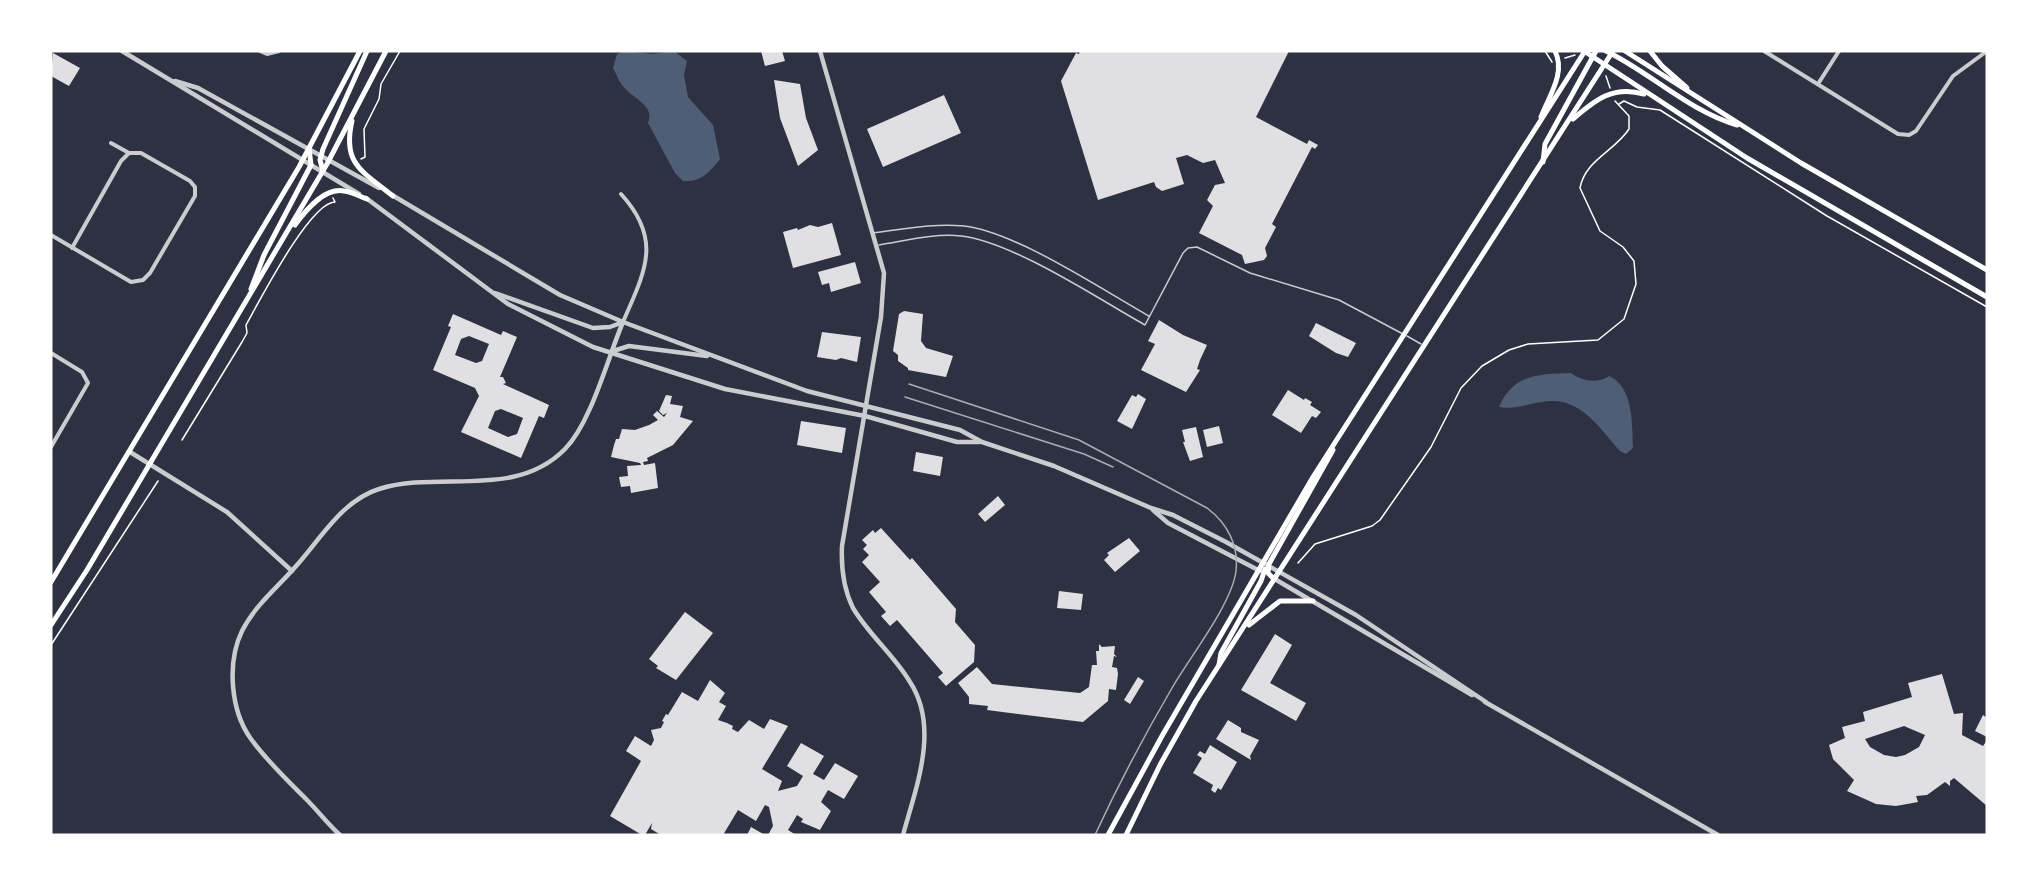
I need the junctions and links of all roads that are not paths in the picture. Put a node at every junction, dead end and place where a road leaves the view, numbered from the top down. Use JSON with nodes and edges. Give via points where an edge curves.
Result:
{"nodes":[{"id":1,"x":122,"y":51,"type":"edge"},
{"id":2,"x":260,"y":51,"type":"edge"},
{"id":3,"x":279,"y":51,"type":"edge"},
{"id":4,"x":360,"y":51,"type":"edge"},
{"id":5,"x":366,"y":51,"type":"edge"},
{"id":6,"x":386,"y":51,"type":"edge"},
{"id":7,"x":820,"y":51,"type":"edge"},
{"id":8,"x":1555,"y":51,"type":"edge"},
{"id":9,"x":1585,"y":51,"type":"edge"},
{"id":10,"x":1625,"y":51,"type":"edge"},
{"id":11,"x":1650,"y":51,"type":"edge"},
{"id":12,"x":1764,"y":51,"type":"edge"},
{"id":13,"x":1839,"y":51,"type":"edge"},
{"id":14,"x":1987,"y":51,"type":"edge"},
{"id":15,"x":1609,"y":52,"type":"edge"},
{"id":16,"x":1595,"y":54,"type":"edge"},
{"id":17,"x":1605,"y":65,"type":"junction"},
{"id":18,"x":175,"y":81,"type":"junction"},
{"id":19,"x":1818,"y":84,"type":"junction"},
{"id":20,"x":1695,"y":96,"type":"junction"},
{"id":21,"x":1653,"y":97,"type":"junction"},
{"id":22,"x":353,"y":114,"type":"junction"},
{"id":23,"x":1567,"y":124,"type":"junction"},
{"id":24,"x":1538,"y":126,"type":"junction"},
{"id":25,"x":1745,"y":127,"type":"junction"},
{"id":26,"x":111,"y":143,"type":"dead end"},
{"id":27,"x":309,"y":148,"type":"junction"},
{"id":28,"x":129,"y":153,"type":"junction"},
{"id":29,"x":321,"y":154,"type":"junction"},
{"id":30,"x":330,"y":159,"type":"junction"},
{"id":31,"x":302,"y":160,"type":"junction"},
{"id":32,"x":1542,"y":164,"type":"junction"},
{"id":33,"x":311,"y":165,"type":"junction"},
{"id":34,"x":323,"y":171,"type":"junction"},
{"id":35,"x":621,"y":194,"type":"dead end"},
{"id":36,"x":393,"y":196,"type":"junction"},
{"id":37,"x":367,"y":199,"type":"junction"},
{"id":38,"x":873,"y":233,"type":"junction"},
{"id":39,"x":51,"y":236,"type":"edge"},
{"id":40,"x":878,"y":246,"type":"junction"},
{"id":41,"x":72,"y":248,"type":"junction"},
{"id":42,"x":276,"y":250,"type":"junction"},
{"id":43,"x":1987,"y":270,"type":"edge"},
{"id":44,"x":487,"y":290,"type":"junction"},
{"id":45,"x":1987,"y":297,"type":"edge"},
{"id":46,"x":244,"y":304,"type":"junction"},
{"id":47,"x":1150,"y":316,"type":"junction"},
{"id":48,"x":624,"y":322,"type":"junction"},
{"id":49,"x":1404,"y":334,"type":"junction"},
{"id":50,"x":1425,"y":346,"type":"junction"},
{"id":51,"x":610,"y":352,"type":"junction"},
{"id":52,"x":51,"y":353,"type":"edge"},
{"id":53,"x":718,"y":358,"type":"junction"},
{"id":54,"x":867,"y":405,"type":"junction"},
{"id":55,"x":865,"y":416,"type":"junction"},
{"id":56,"x":1350,"y":418,"type":"junction"},
{"id":57,"x":982,"y":442,"type":"junction"},
{"id":58,"x":51,"y":447,"type":"edge"},
{"id":59,"x":130,"y":452,"type":"junction"},
{"id":60,"x":150,"y":464,"type":"junction"},
{"id":61,"x":1151,"y":508,"type":"junction"},
{"id":62,"x":1263,"y":561,"type":"junction"},
{"id":63,"x":1269,"y":564,"type":"junction"},
{"id":64,"x":1280,"y":570,"type":"junction"},
{"id":65,"x":292,"y":571,"type":"junction"},
{"id":66,"x":1262,"y":572,"type":"junction"},
{"id":67,"x":1274,"y":579,"type":"junction"},
{"id":68,"x":51,"y":582,"type":"edge"},
{"id":69,"x":1313,"y":601,"type":"junction"},
{"id":70,"x":51,"y":625,"type":"edge"},
{"id":71,"x":1244,"y":630,"type":"junction"},
{"id":72,"x":1218,"y":667,"type":"junction"},
{"id":73,"x":1486,"y":702,"type":"junction"},
{"id":74,"x":340,"y":835,"type":"edge"},
{"id":75,"x":903,"y":835,"type":"edge"},
{"id":76,"x":1108,"y":835,"type":"edge"},
{"id":77,"x":1126,"y":835,"type":"edge"},
{"id":78,"x":1718,"y":835,"type":"edge"}],
"edges":[{"from":1,"to":18,"type":"street"},
{"from":2,"to":3,"type":"street"},
{"from":4,"to":27,"type":"main road"},
{"from":5,"to":29,"type":"main road"},
{"from":6,"to":22,"type":"main road"},
{"from":7,"to":38,"type":"street"},
{"from":8,"to":24,"type":"main road","via":[[1559,72]]},
{"from":9,"to":16,"type":"main road"},
{"from":9,"to":24,"type":"main road"},
{"from":10,"to":20,"type":"main road"},
{"from":11,"to":20,"type":"main road"},
{"from":12,"to":19,"type":"street"},
{"from":13,"to":19,"type":"street"},
{"from":14,"to":19,"type":"street","via":[[1953,76],[1919,128],[1909,135],[1898,134]]},
{"from":15,"to":17,"type":"main road"},
{"from":15,"to":25,"type":"main road","via":[[1698,108]]},
{"from":16,"to":17,"type":"main road"},
{"from":16,"to":32,"type":"main road","via":[[1545,144]]},
{"from":17,"to":21,"type":"main road"},
{"from":17,"to":23,"type":"main road"},
{"from":18,"to":27,"type":"street","via":[[198,88]]},
{"from":18,"to":31,"type":"street"},
{"from":20,"to":25,"type":"main road"},
{"from":21,"to":23,"type":"main road","via":[[1623,91],[1604,95]]},
{"from":21,"to":45,"type":"main road","via":[[1805,193]]},
{"from":22,"to":30,"type":"main road"},
{"from":22,"to":36,"type":"main road","via":[[348,150],[355,162]]},
{"from":23,"to":32,"type":"main road"},
{"from":24,"to":49,"type":"main road"},
{"from":25,"to":43,"type":"main road","via":[[1854,195]]},
{"from":26,"to":28,"type":"street"},
{"from":27,"to":29,"type":"street"},
{"from":27,"to":31,"type":"main road"},
{"from":27,"to":33,"type":"main road"},
{"from":28,"to":41,"type":"street"},
{"from":28,"to":41,"type":"street","via":[[141,153],[190,181],[196,191],[150,273],[139,282],[126,280]]},
{"from":29,"to":30,"type":"street"},
{"from":29,"to":34,"type":"main road"},
{"from":30,"to":34,"type":"main road"},
{"from":30,"to":36,"type":"street"},
{"from":31,"to":33,"type":"street"},
{"from":31,"to":59,"type":"main road"},
{"from":32,"to":50,"type":"main road"},
{"from":33,"to":34,"type":"street"},
{"from":33,"to":46,"type":"main road","via":[[264,255]]},
{"from":34,"to":37,"type":"street"},
{"from":34,"to":42,"type":"main road"},
{"from":35,"to":48,"type":"street","via":[[644,226],[647,243],[644,269]]},
{"from":36,"to":48,"type":"street","via":[[560,295]]},
{"from":37,"to":42,"type":"main road","via":[[342,190],[330,193],[301,217]]},
{"from":37,"to":44,"type":"street"},
{"from":38,"to":40,"type":"street"},
{"from":38,"to":47,"type":"lane","via":[[932,225],[984,230],[1016,243]]},
{"from":39,"to":41,"type":"street"},
{"from":40,"to":47,"type":"lane","via":[[943,236],[987,241],[1145,325]]},
{"from":40,"to":54,"type":"street","via":[[884,288]]},
{"from":42,"to":46,"type":"main road"},
{"from":44,"to":48,"type":"street","via":[[593,328]]},
{"from":44,"to":51,"type":"street","via":[[575,339]]},
{"from":46,"to":60,"type":"main road"},
{"from":47,"to":49,"type":"lane","via":[[1183,254],[1188,248],[1197,247],[1250,273],[1339,300]]},
{"from":48,"to":51,"type":"street"},
{"from":48,"to":53,"type":"street"},
{"from":49,"to":50,"type":"lane"},
{"from":49,"to":56,"type":"main road"},
{"from":50,"to":64,"type":"main road"},
{"from":51,"to":53,"type":"street","via":[[629,346]]},
{"from":51,"to":55,"type":"street","via":[[724,389]]},
{"from":51,"to":65,"type":"street","via":[[579,427],[566,449],[545,464],[517,478],[399,484],[364,494],[346,508]]},
{"from":52,"to":58,"type":"street","via":[[82,372],[88,383]]},
{"from":53,"to":54,"type":"street","via":[[807,391]]},
{"from":54,"to":55,"type":"street"},
{"from":54,"to":57,"type":"street","via":[[960,430]]},
{"from":55,"to":57,"type":"street","via":[[957,442]]},
{"from":55,"to":75,"type":"street","via":[[842,546],[842,572],[853,608],[912,684],[921,711],[926,748]]},
{"from":56,"to":62,"type":"main road"},
{"from":56,"to":63,"type":"main road","via":[[1303,509]]},
{"from":57,"to":61,"type":"street","via":[[1054,466]]},
{"from":59,"to":60,"type":"street"},
{"from":59,"to":68,"type":"main road"},
{"from":60,"to":65,"type":"street","via":[[227,512]]},
{"from":60,"to":70,"type":"main road"},
{"from":61,"to":62,"type":"street","via":[[1173,514]]},
{"from":61,"to":66,"type":"street","via":[[1168,523]]},
{"from":62,"to":63,"type":"street"},
{"from":62,"to":66,"type":"main road"},
{"from":63,"to":64,"type":"street"},
{"from":63,"to":67,"type":"main road","via":[[1268,573]]},
{"from":64,"to":67,"type":"main road"},
{"from":64,"to":73,"type":"street","via":[[1356,615]]},
{"from":65,"to":74,"type":"street","via":[[243,630],[233,655],[232,684],[250,738]]},
{"from":66,"to":67,"type":"street"},
{"from":66,"to":72,"type":"main road","via":[[1221,653]]},
{"from":66,"to":76,"type":"main road","via":[[1167,726]]},
{"from":67,"to":69,"type":"street"},
{"from":67,"to":71,"type":"main road"},
{"from":69,"to":71,"type":"main road","via":[[1280,601]]},
{"from":69,"to":73,"type":"street"},
{"from":71,"to":72,"type":"main road"},
{"from":72,"to":77,"type":"main road","via":[[1160,765]]},
{"from":73,"to":78,"type":"street"}]}
